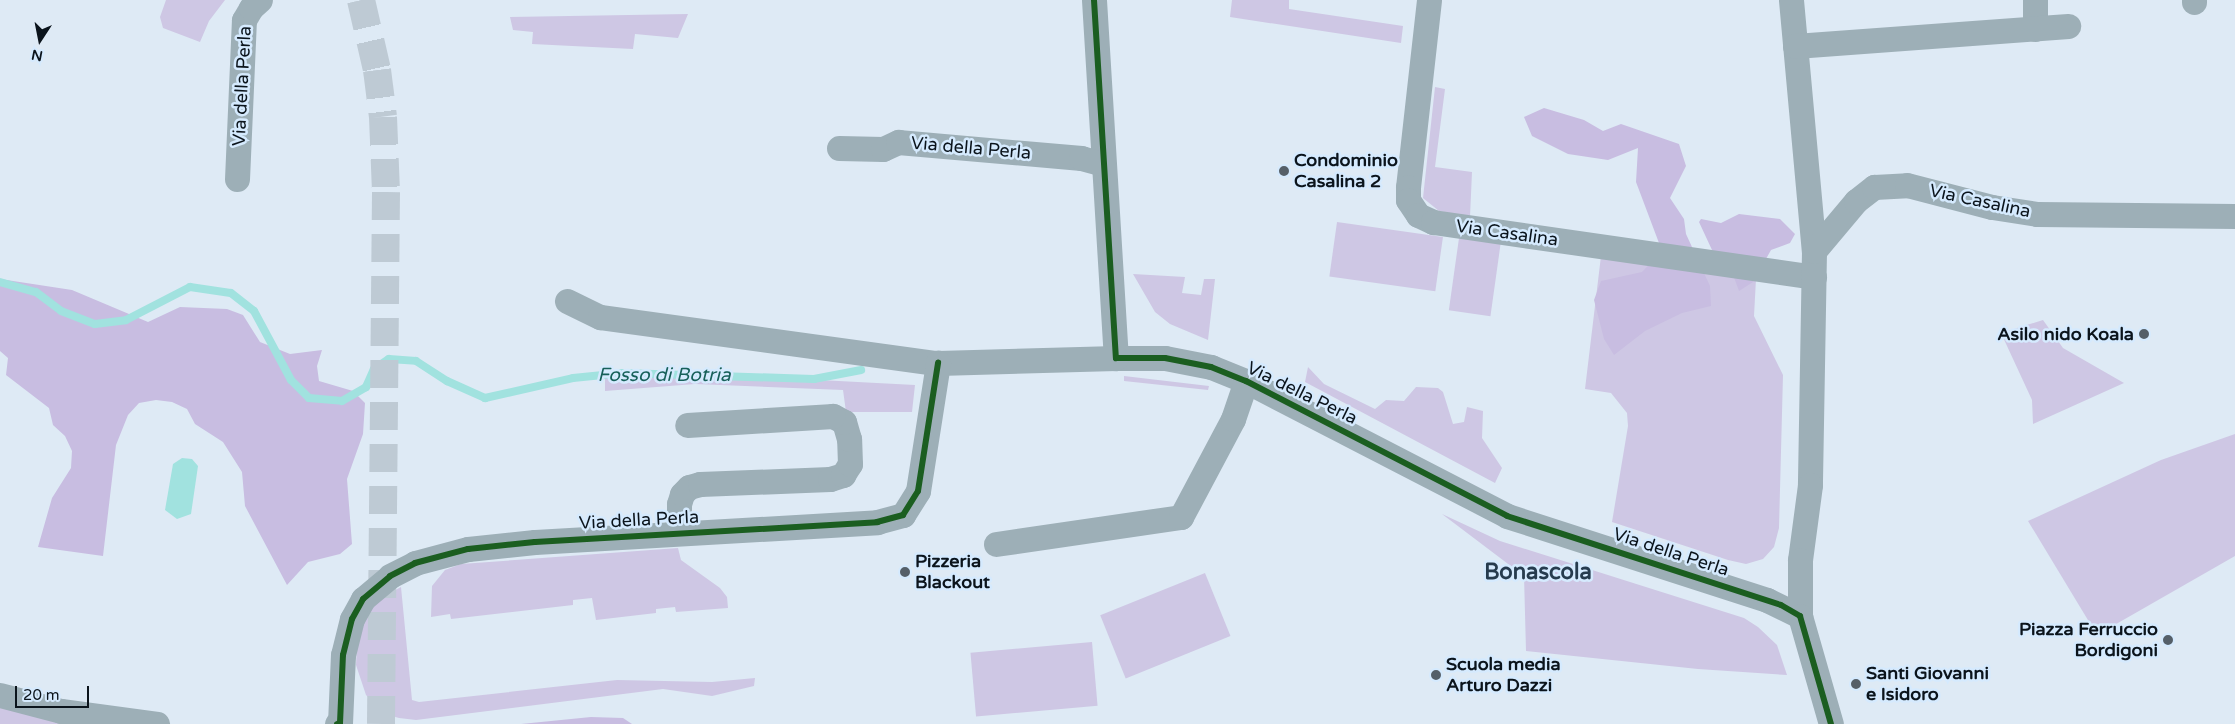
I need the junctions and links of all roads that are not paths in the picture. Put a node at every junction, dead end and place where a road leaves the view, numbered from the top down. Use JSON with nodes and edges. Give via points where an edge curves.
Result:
{"nodes":[{"id":1,"x":260,"y":0,"type":"edge"},
{"id":2,"x":1094,"y":0,"type":"edge"},
{"id":3,"x":1429,"y":0,"type":"edge"},
{"id":4,"x":1791,"y":0,"type":"edge"},
{"id":5,"x":2035,"y":0,"type":"edge"},
{"id":6,"x":2068,"y":26,"type":"dead end"},
{"id":7,"x":2035,"y":29,"type":"junction"},
{"id":8,"x":1796,"y":46,"type":"junction"},
{"id":9,"x":840,"y":148,"type":"dead end"},
{"id":10,"x":1103,"y":164,"type":"junction"},
{"id":11,"x":237,"y":179,"type":"dead end"},
{"id":12,"x":2235,"y":216,"type":"edge"},
{"id":13,"x":1814,"y":251,"type":"junction"},
{"id":14,"x":1814,"y":277,"type":"junction"},
{"id":15,"x":567,"y":301,"type":"dead end"},
{"id":16,"x":1116,"y":358,"type":"junction"},
{"id":17,"x":938,"y":363,"type":"junction"},
{"id":18,"x":1246,"y":381,"type":"junction"},
{"id":19,"x":686,"y":426,"type":"dead end"},
{"id":20,"x":679,"y":533,"type":"junction"},
{"id":21,"x":996,"y":544,"type":"dead end"},
{"id":22,"x":1800,"y":616,"type":"junction"},
{"id":23,"x":0,"y":695,"type":"edge"},
{"id":24,"x":157,"y":724,"type":"edge"},
{"id":25,"x":337,"y":724,"type":"edge"},
{"id":26,"x":1831,"y":724,"type":"edge"}],
"edges":[{"from":1,"to":11,"type":"street","name":"Via della Perla","via":[[244,20]]},
{"from":2,"to":10,"type":"street"},
{"from":3,"to":14,"type":"street","name":"Via Casalina","via":[[1408,187],[1408,200],[1418,215],[1433,222]]},
{"from":4,"to":8,"type":"street"},
{"from":5,"to":7,"type":"street"},
{"from":6,"to":7,"type":"street"},
{"from":7,"to":8,"type":"street"},
{"from":8,"to":13,"type":"street"},
{"from":9,"to":10,"type":"street","name":"Via della Perla","via":[[883,149],[898,142],[1081,158]]},
{"from":10,"to":16,"type":"street"},
{"from":12,"to":13,"type":"street","name":"Via Casalina","via":[[2037,214],[1992,207],[1907,185],[1874,187],[1856,201]]},
{"from":13,"to":14,"type":"street"},
{"from":14,"to":22,"type":"street","via":[[1810,485],[1800,560]]},
{"from":15,"to":17,"type":"street","name":"Via della Perla","via":[[600,317]]},
{"from":16,"to":17,"type":"street","name":"Via della Perla"},
{"from":16,"to":18,"type":"street","name":"Via della Perla","via":[[1165,358],[1211,367]]},
{"from":17,"to":20,"type":"street","name":"Via della Perla","via":[[918,491],[903,515],[877,522]]},
{"from":18,"to":21,"type":"street","name":"Via della Perla","via":[[1232,419],[1181,518]]},
{"from":18,"to":22,"type":"street","name":"Via della Perla","via":[[1507,516],[1768,600]]},
{"from":19,"to":20,"type":"street","name":"Via della Perla","via":[[833,416],[844,422],[850,464],[843,475],[830,479],[689,487],[679,504]]},
{"from":20,"to":25,"type":"street","name":"Via della Perla","via":[[468,549],[415,564],[390,576],[363,599],[352,619],[343,655],[340,723]]},
{"from":22,"to":26,"type":"street"},
{"from":23,"to":24,"type":"street","via":[[61,711]]}]}
